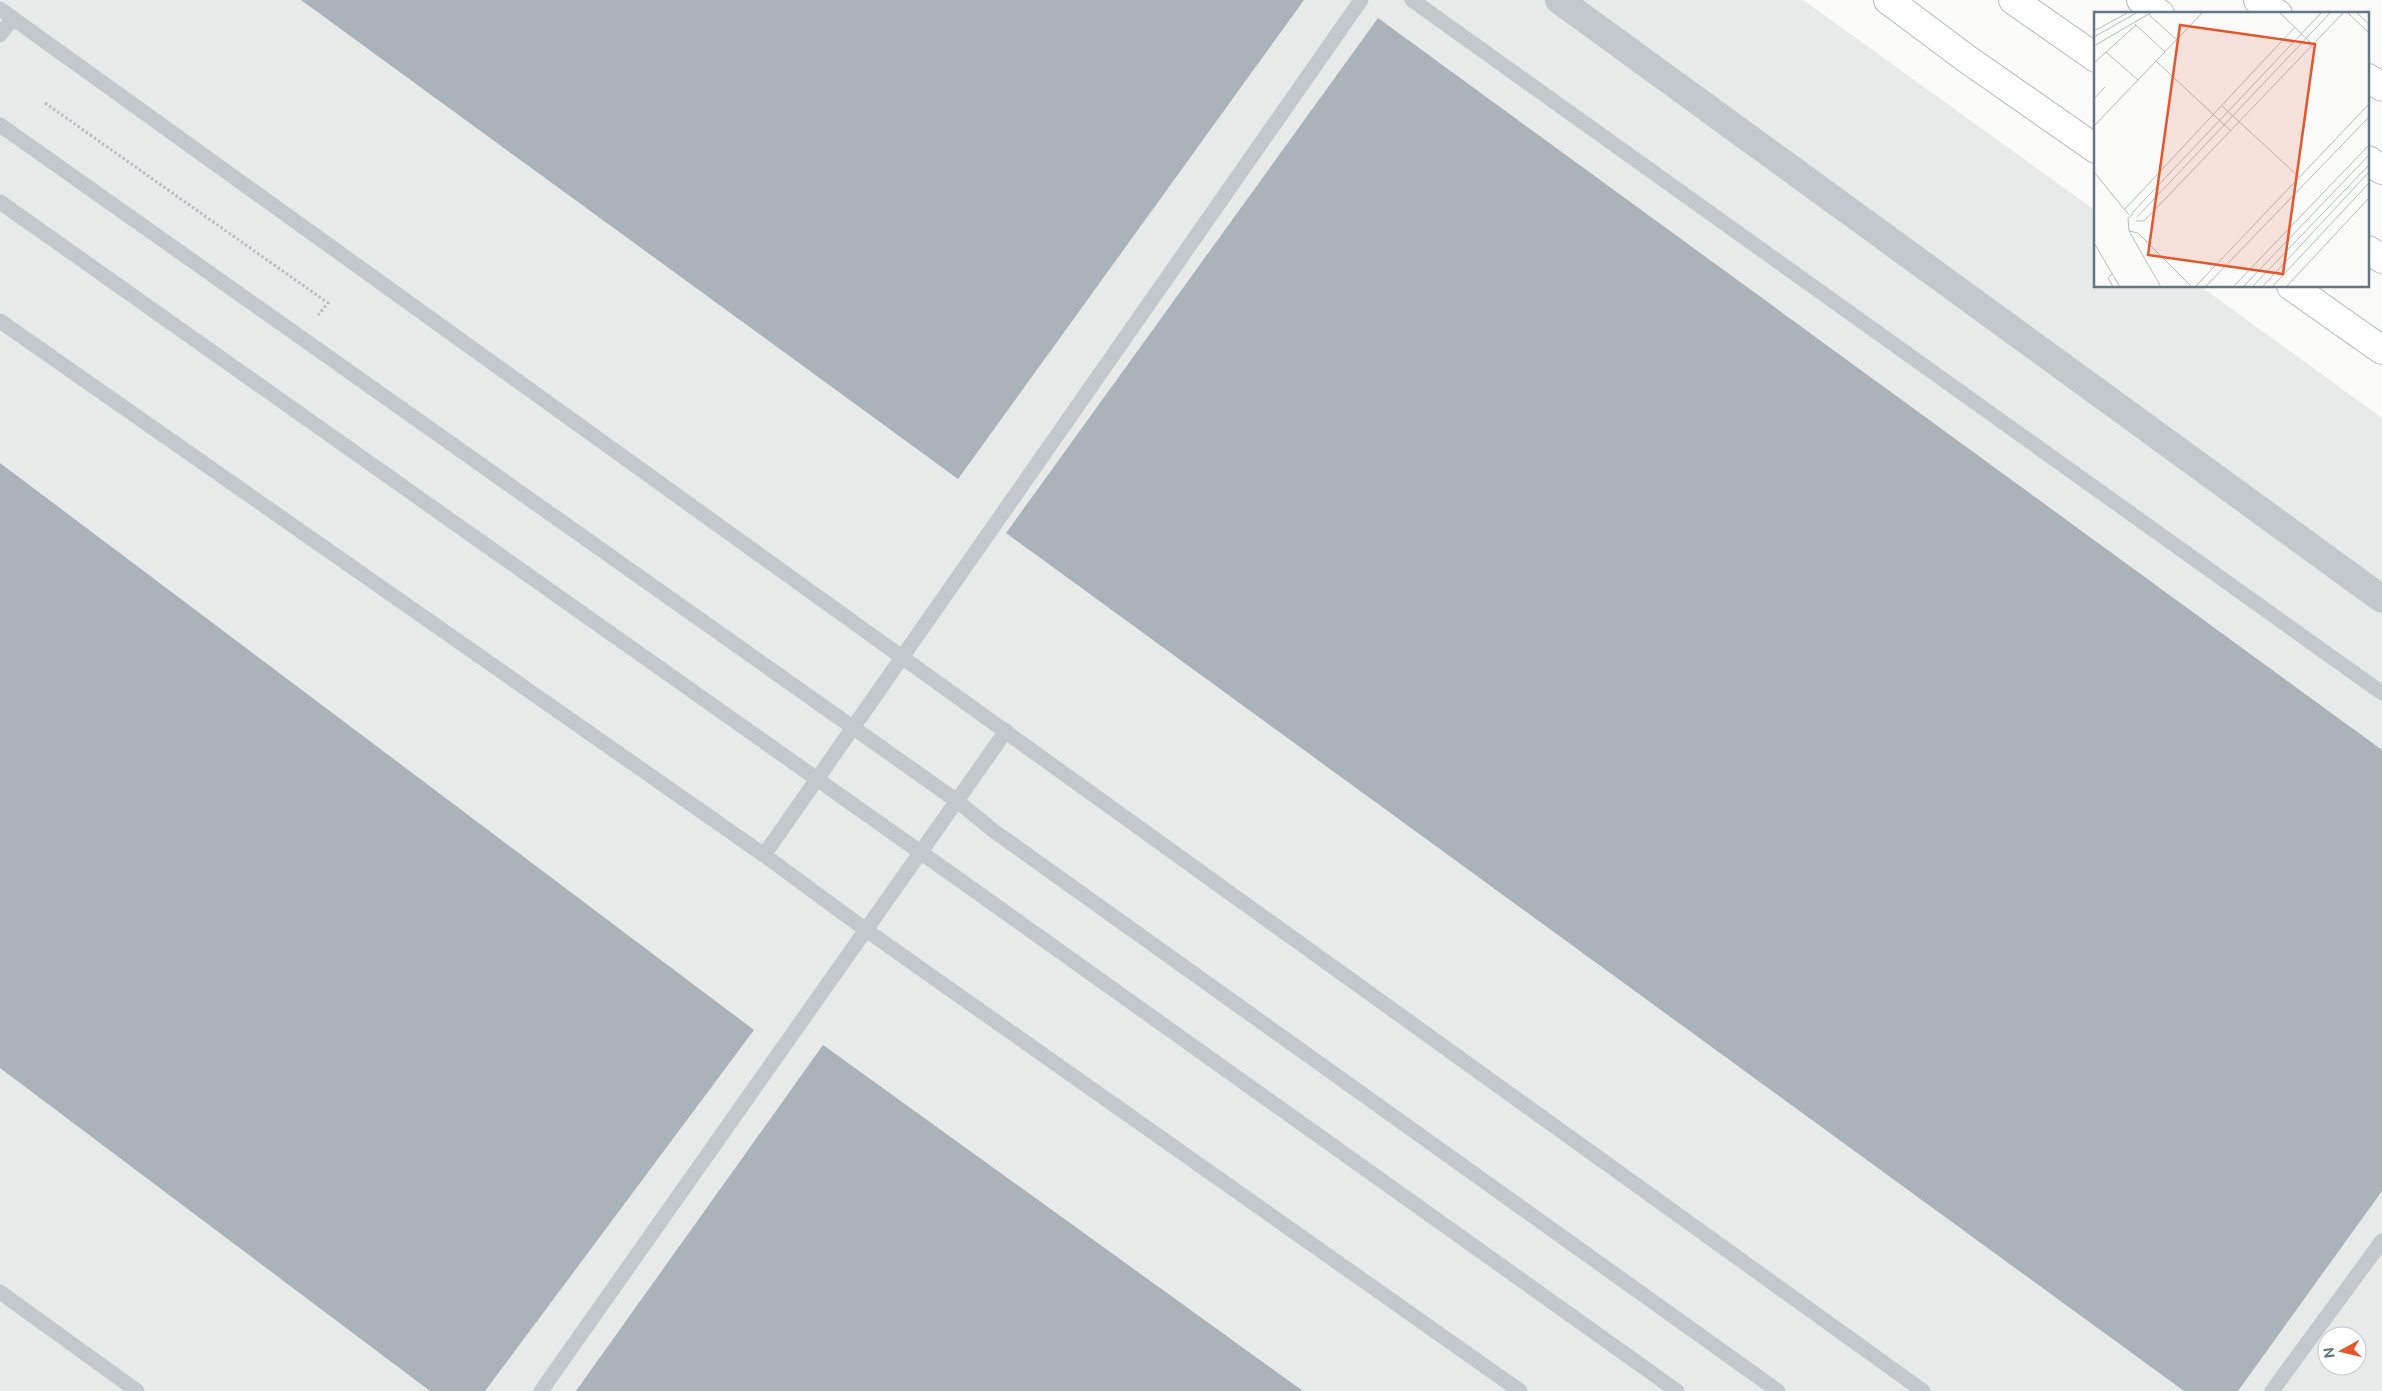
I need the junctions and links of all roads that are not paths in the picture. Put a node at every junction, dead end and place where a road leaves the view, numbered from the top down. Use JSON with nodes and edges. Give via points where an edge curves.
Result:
{"nodes":[{"id":1,"x":1361,"y":0,"type":"edge"},
{"id":2,"x":1412,"y":0,"type":"edge"},
{"id":3,"x":1559,"y":0,"type":"edge"},
{"id":4,"x":1888,"y":0,"type":"edge"},
{"id":5,"x":2013,"y":0,"type":"edge"},
{"id":6,"x":2141,"y":0,"type":"edge"},
{"id":7,"x":2258,"y":0,"type":"edge"},
{"id":8,"x":0,"y":9,"type":"edge"},
{"id":9,"x":2157,"y":12,"type":"edge"},
{"id":10,"x":2275,"y":12,"type":"edge"},
{"id":11,"x":12,"y":18,"type":"junction"},
{"id":12,"x":0,"y":35,"type":"edge"},
{"id":13,"x":2094,"y":57,"type":"edge"},
{"id":14,"x":2370,"y":79,"type":"edge"},
{"id":15,"x":2382,"y":87,"type":"edge"},
{"id":16,"x":0,"y":125,"type":"edge"},
{"id":17,"x":2094,"y":149,"type":"edge"},
{"id":18,"x":2370,"y":161,"type":"edge"},
{"id":19,"x":2382,"y":170,"type":"edge"},
{"id":20,"x":0,"y":202,"type":"edge"},
{"id":21,"x":2370,"y":251,"type":"edge"},
{"id":22,"x":2382,"y":259,"type":"edge"},
{"id":23,"x":2294,"y":288,"type":"edge"},
{"id":24,"x":0,"y":321,"type":"edge"},
{"id":25,"x":2382,"y":350,"type":"edge"},
{"id":26,"x":2382,"y":599,"type":"edge"},
{"id":27,"x":903,"y":656,"type":"junction"},
{"id":28,"x":2382,"y":693,"type":"edge"},
{"id":29,"x":853,"y":728,"type":"junction"},
{"id":30,"x":1006,"y":731,"type":"junction"},
{"id":31,"x":818,"y":779,"type":"junction"},
{"id":32,"x":957,"y":801,"type":"junction"},
{"id":33,"x":920,"y":852,"type":"junction"},
{"id":34,"x":764,"y":855,"type":"junction"},
{"id":35,"x":866,"y":930,"type":"junction"},
{"id":36,"x":2382,"y":1242,"type":"edge"},
{"id":37,"x":0,"y":1292,"type":"edge"},
{"id":38,"x":137,"y":1391,"type":"edge"},
{"id":39,"x":541,"y":1391,"type":"edge"},
{"id":40,"x":1520,"y":1391,"type":"edge"},
{"id":41,"x":1677,"y":1391,"type":"edge"},
{"id":42,"x":1778,"y":1391,"type":"edge"},
{"id":43,"x":1923,"y":1391,"type":"edge"},
{"id":44,"x":2272,"y":1391,"type":"edge"}],
"edges":[{"from":1,"to":27,"type":"lane"},
{"from":2,"to":28,"type":"lane"},
{"from":3,"to":26,"type":"street"},
{"from":4,"to":17,"type":"highway"},
{"from":5,"to":13,"type":"highway"},
{"from":6,"to":9,"type":"highway"},
{"from":7,"to":10,"type":"highway"},
{"from":8,"to":11,"type":"lane"},
{"from":11,"to":12,"type":"lane"},
{"from":11,"to":27,"type":"lane"},
{"from":14,"to":15,"type":"highway"},
{"from":16,"to":29,"type":"lane"},
{"from":18,"to":19,"type":"highway"},
{"from":20,"to":31,"type":"lane"},
{"from":21,"to":22,"type":"highway"},
{"from":23,"to":25,"type":"highway"},
{"from":24,"to":34,"type":"lane"},
{"from":27,"to":29,"type":"lane"},
{"from":27,"to":30,"type":"lane"},
{"from":29,"to":31,"type":"lane"},
{"from":29,"to":32,"type":"lane"},
{"from":30,"to":32,"type":"lane"},
{"from":30,"to":43,"type":"lane"},
{"from":31,"to":33,"type":"lane"},
{"from":31,"to":34,"type":"lane"},
{"from":32,"to":33,"type":"lane"},
{"from":32,"to":42,"type":"lane","via":[[994,831]]},
{"from":33,"to":35,"type":"lane"},
{"from":33,"to":41,"type":"lane"},
{"from":34,"to":35,"type":"lane"},
{"from":35,"to":39,"type":"lane"},
{"from":35,"to":40,"type":"lane"},
{"from":36,"to":44,"type":"lane"},
{"from":37,"to":38,"type":"lane"}]}
